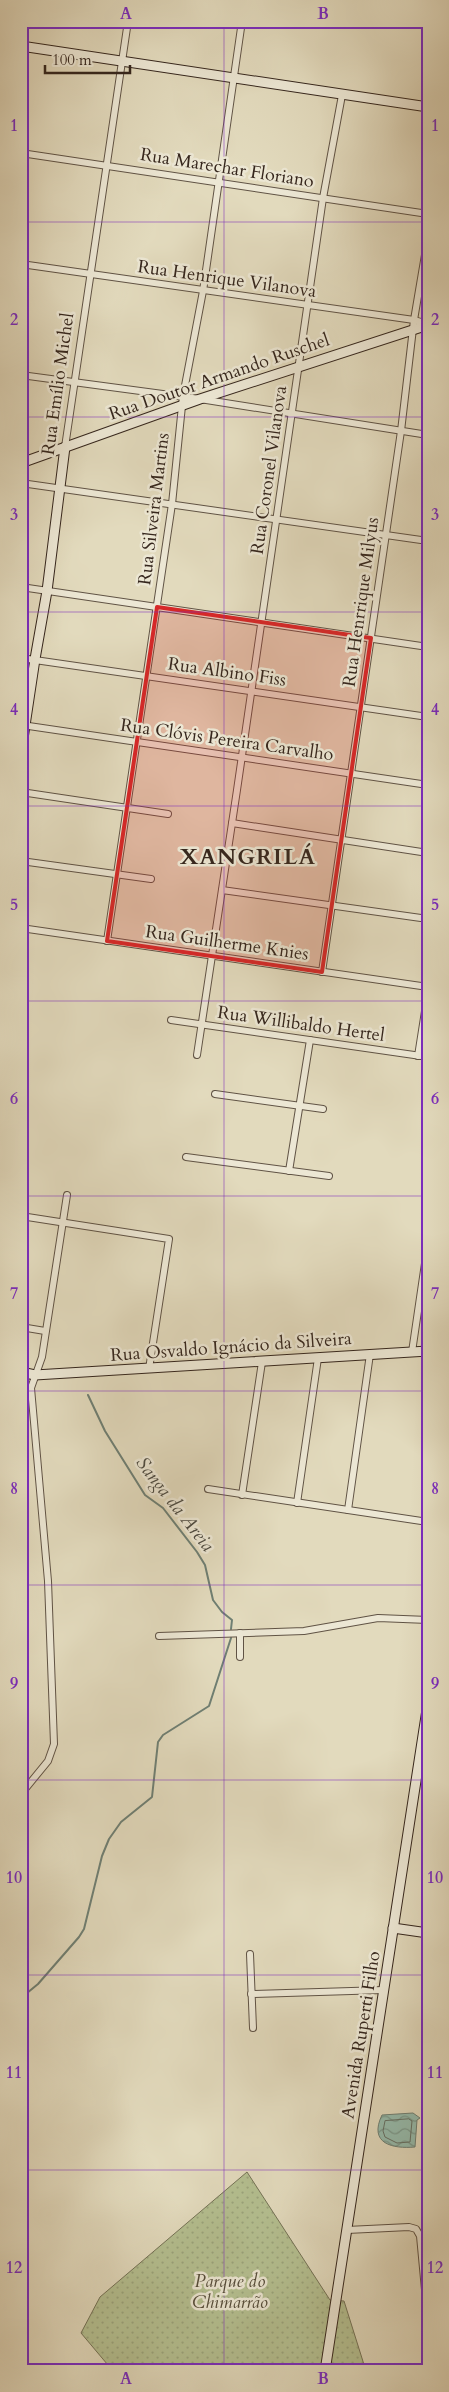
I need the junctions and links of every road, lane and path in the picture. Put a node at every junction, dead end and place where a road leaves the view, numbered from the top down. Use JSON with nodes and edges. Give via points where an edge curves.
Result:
{"nodes":[{"id":1,"x":128,"y":21,"type":"edge"},
{"id":2,"x":242,"y":21,"type":"edge"},
{"id":3,"x":21,"y":46,"type":"edge"},
{"id":4,"x":122,"y":61,"type":"junction"},
{"id":5,"x":234,"y":77,"type":"junction"},
{"id":6,"x":342,"y":95,"type":"junction"},
{"id":7,"x":428,"y":107,"type":"edge"},
{"id":8,"x":21,"y":153,"type":"edge"},
{"id":9,"x":107,"y":165,"type":"junction"},
{"id":10,"x":219,"y":181,"type":"junction"},
{"id":11,"x":323,"y":198,"type":"junction"},
{"id":12,"x":428,"y":214,"type":"edge"},
{"id":13,"x":428,"y":237,"type":"edge"},
{"id":14,"x":21,"y":264,"type":"edge"},
{"id":15,"x":91,"y":275,"type":"junction"},
{"id":16,"x":203,"y":291,"type":"junction"},
{"id":17,"x":308,"y":306,"type":"junction"},
{"id":18,"x":413,"y":324,"type":"junction"},
{"id":19,"x":428,"y":324,"type":"edge"},
{"id":20,"x":299,"y":366,"type":"junction"},
{"id":21,"x":21,"y":375,"type":"edge"},
{"id":22,"x":75,"y":383,"type":"junction"},
{"id":23,"x":200,"y":399,"type":"junction"},
{"id":24,"x":183,"y":401,"type":"junction"},
{"id":25,"x":292,"y":414,"type":"junction"},
{"id":26,"x":401,"y":430,"type":"junction"},
{"id":27,"x":428,"y":435,"type":"edge"},
{"id":28,"x":65,"y":447,"type":"junction"},
{"id":29,"x":21,"y":463,"type":"edge"},
{"id":30,"x":21,"y":482,"type":"edge"},
{"id":31,"x":60,"y":488,"type":"junction"},
{"id":32,"x":172,"y":504,"type":"junction"},
{"id":33,"x":276,"y":519,"type":"junction"},
{"id":34,"x":386,"y":535,"type":"junction"},
{"id":35,"x":428,"y":542,"type":"edge"},
{"id":36,"x":21,"y":587,"type":"edge"},
{"id":37,"x":48,"y":591,"type":"junction"},
{"id":38,"x":157,"y":608,"type":"junction"},
{"id":39,"x":261,"y":622,"type":"junction"},
{"id":40,"x":370,"y":638,"type":"junction"},
{"id":41,"x":428,"y":647,"type":"edge"},
{"id":42,"x":21,"y":658,"type":"edge"},
{"id":43,"x":35,"y":660,"type":"junction"},
{"id":44,"x":147,"y":676,"type":"junction"},
{"id":45,"x":251,"y":691,"type":"junction"},
{"id":46,"x":360,"y":707,"type":"junction"},
{"id":47,"x":428,"y":717,"type":"edge"},
{"id":48,"x":23,"y":725,"type":"edge"},
{"id":49,"x":137,"y":742,"type":"junction"},
{"id":50,"x":21,"y":752,"type":"edge"},
{"id":51,"x":242,"y":758,"type":"junction"},
{"id":52,"x":350,"y":774,"type":"junction"},
{"id":53,"x":428,"y":785,"type":"edge"},
{"id":54,"x":21,"y":792,"type":"edge"},
{"id":55,"x":127,"y":808,"type":"junction"},
{"id":56,"x":168,"y":814,"type":"dead end"},
{"id":57,"x":232,"y":824,"type":"junction"},
{"id":58,"x":341,"y":840,"type":"junction"},
{"id":59,"x":428,"y":853,"type":"edge"},
{"id":60,"x":21,"y":861,"type":"edge"},
{"id":61,"x":118,"y":875,"type":"junction"},
{"id":62,"x":152,"y":879,"type":"dead end"},
{"id":63,"x":222,"y":890,"type":"junction"},
{"id":64,"x":331,"y":905,"type":"junction"},
{"id":65,"x":428,"y":919,"type":"edge"},
{"id":66,"x":21,"y":928,"type":"edge"},
{"id":67,"x":107,"y":941,"type":"junction"},
{"id":68,"x":212,"y":956,"type":"junction"},
{"id":69,"x":322,"y":972,"type":"junction"},
{"id":70,"x":428,"y":987,"type":"edge"},
{"id":71,"x":428,"y":992,"type":"edge"},
{"id":72,"x":171,"y":1020,"type":"dead end"},
{"id":73,"x":201,"y":1024,"type":"junction"},
{"id":74,"x":310,"y":1040,"type":"junction"},
{"id":75,"x":197,"y":1055,"type":"dead end"},
{"id":76,"x":418,"y":1056,"type":"junction"},
{"id":77,"x":428,"y":1057,"type":"edge"},
{"id":78,"x":215,"y":1094,"type":"dead end"},
{"id":79,"x":300,"y":1106,"type":"junction"},
{"id":80,"x":323,"y":1110,"type":"dead end"},
{"id":81,"x":186,"y":1157,"type":"dead end"},
{"id":82,"x":290,"y":1171,"type":"junction"},
{"id":83,"x":329,"y":1176,"type":"dead end"},
{"id":84,"x":67,"y":1195,"type":"dead end"},
{"id":85,"x":21,"y":1216,"type":"edge"},
{"id":86,"x":62,"y":1222,"type":"junction"},
{"id":87,"x":428,"y":1242,"type":"edge"},
{"id":88,"x":21,"y":1327,"type":"edge"},
{"id":89,"x":45,"y":1331,"type":"junction"},
{"id":90,"x":428,"y":1351,"type":"edge"},
{"id":91,"x":412,"y":1352,"type":"junction"},
{"id":92,"x":370,"y":1354,"type":"junction"},
{"id":93,"x":318,"y":1358,"type":"junction"},
{"id":94,"x":262,"y":1362,"type":"junction"},
{"id":95,"x":149,"y":1369,"type":"junction"},
{"id":96,"x":21,"y":1372,"type":"edge"},
{"id":97,"x":35,"y":1374,"type":"junction"},
{"id":98,"x":208,"y":1489,"type":"dead end"},
{"id":99,"x":242,"y":1495,"type":"junction"},
{"id":100,"x":297,"y":1503,"type":"junction"},
{"id":101,"x":348,"y":1510,"type":"junction"},
{"id":102,"x":428,"y":1522,"type":"edge"},
{"id":103,"x":428,"y":1620,"type":"edge"},
{"id":104,"x":240,"y":1633,"type":"junction"},
{"id":105,"x":159,"y":1636,"type":"dead end"},
{"id":106,"x":240,"y":1656,"type":"dead end"},
{"id":107,"x":428,"y":1703,"type":"edge"},
{"id":108,"x":425,"y":1740,"type":"edge"},
{"id":109,"x":21,"y":1794,"type":"edge"},
{"id":110,"x":393,"y":1928,"type":"junction"},
{"id":111,"x":428,"y":1933,"type":"edge"},
{"id":112,"x":250,"y":1954,"type":"dead end"},
{"id":113,"x":384,"y":1990,"type":"junction"},
{"id":114,"x":251,"y":1994,"type":"junction"},
{"id":115,"x":252,"y":2028,"type":"dead end"},
{"id":116,"x":347,"y":2230,"type":"junction"},
{"id":117,"x":425,"y":2254,"type":"edge"},
{"id":118,"x":428,"y":2322,"type":"edge"},
{"id":119,"x":326,"y":2371,"type":"edge"}],
"edges":[{"from":1,"to":4,"type":"street","name":"Rua Emílio Michel"},
{"from":2,"to":5,"type":"street","name":"Rua Silveira Martins"},
{"from":3,"to":4,"type":"street"},
{"from":4,"to":5,"type":"street"},
{"from":4,"to":9,"type":"street","name":"Rua Emílio Michel"},
{"from":5,"to":6,"type":"street"},
{"from":5,"to":10,"type":"street","name":"Rua Silveira Martins"},
{"from":6,"to":7,"type":"street"},
{"from":6,"to":11,"type":"street","name":"Rua Coronel Vilanova"},
{"from":8,"to":9,"type":"street","name":"Rua Marechar Floriano"},
{"from":9,"to":10,"type":"street","name":"Rua Marechar Floriano"},
{"from":9,"to":15,"type":"street","name":"Rua Emílio Michel"},
{"from":10,"to":11,"type":"street","name":"Rua Marechar Floriano"},
{"from":10,"to":16,"type":"street","name":"Rua Silveira Martins"},
{"from":11,"to":12,"type":"street","name":"Rua Marechar Floriano"},
{"from":11,"to":17,"type":"street","name":"Rua Coronel Vilanova"},
{"from":13,"to":18,"type":"street","name":"Rua Henrrique Milyus"},
{"from":14,"to":15,"type":"street","name":"Rua Henrique Vilanova"},
{"from":15,"to":16,"type":"street","name":"Rua Henrique Vilanova"},
{"from":15,"to":22,"type":"street","name":"Rua Emílio Michel"},
{"from":16,"to":17,"type":"street","name":"Rua Henrique Vilanova"},
{"from":16,"to":24,"type":"street","name":"Rua Silveira Martins"},
{"from":17,"to":18,"type":"street","name":"Rua Henrique Vilanova"},
{"from":17,"to":20,"type":"street","name":"Rua Coronel Vilanova"},
{"from":18,"to":19,"type":"street","name":"Rua Doutor Armando Ruschel"},
{"from":18,"to":20,"type":"street","name":"Rua Doutor Armando Ruschel"},
{"from":18,"to":26,"type":"street","name":"Rua Henrrique Milyus"},
{"from":20,"to":23,"type":"street","name":"Rua Doutor Armando Ruschel"},
{"from":20,"to":25,"type":"street","name":"Rua Coronel Vilanova"},
{"from":21,"to":22,"type":"street"},
{"from":22,"to":24,"type":"street"},
{"from":22,"to":28,"type":"street","name":"Rua Emílio Michel"},
{"from":23,"to":24,"type":"street","name":"Rua Doutor Armando Ruschel"},
{"from":23,"to":25,"type":"street"},
{"from":24,"to":28,"type":"street","name":"Rua Doutor Armando Ruschel"},
{"from":24,"to":32,"type":"street","name":"Rua Silveira Martins"},
{"from":25,"to":26,"type":"street"},
{"from":25,"to":33,"type":"street","name":"Rua Coronel Vilanova"},
{"from":26,"to":27,"type":"street"},
{"from":26,"to":34,"type":"street","name":"Rua Henrrique Milyus"},
{"from":28,"to":29,"type":"street","name":"Rua Doutor Armando Ruschel"},
{"from":28,"to":31,"type":"street","name":"Rua Emílio Michel"},
{"from":30,"to":31,"type":"street"},
{"from":31,"to":32,"type":"street"},
{"from":31,"to":37,"type":"street","name":"Rua Emílio Michel"},
{"from":32,"to":33,"type":"street"},
{"from":32,"to":38,"type":"street","name":"Rua Silveira Martins"},
{"from":33,"to":34,"type":"street"},
{"from":33,"to":39,"type":"street","name":"Rua Coronel Vilanova"},
{"from":34,"to":35,"type":"street"},
{"from":34,"to":40,"type":"street","name":"Rua Henrrique Milyus"},
{"from":36,"to":37,"type":"street"},
{"from":37,"to":38,"type":"street"},
{"from":37,"to":43,"type":"street","name":"Rua Emílio Michel"},
{"from":38,"to":39,"type":"street"},
{"from":38,"to":44,"type":"street","name":"Rua Silveira Martins"},
{"from":39,"to":40,"type":"street"},
{"from":39,"to":45,"type":"street","name":"Rua Coronel Vilanova"},
{"from":40,"to":41,"type":"street"},
{"from":40,"to":46,"type":"street","name":"Rua Henrrique Milyus"},
{"from":42,"to":43,"type":"street","name":"Rua Albino Fiss"},
{"from":43,"to":44,"type":"street","name":"Rua Albino Fiss"},
{"from":43,"to":48,"type":"street","name":"Rua Emílio Michel"},
{"from":44,"to":45,"type":"street","name":"Rua Albino Fiss"},
{"from":44,"to":49,"type":"street","name":"Rua Silveira Martins"},
{"from":45,"to":46,"type":"street","name":"Rua Albino Fiss"},
{"from":45,"to":51,"type":"street","name":"Rua Coronel Vilanova"},
{"from":46,"to":47,"type":"street","name":"Rua Albino Fiss"},
{"from":46,"to":52,"type":"street","name":"Rua Henrrique Milyus"},
{"from":48,"to":49,"type":"street","name":"Rua Clóvis Pereira Carvalho"},
{"from":48,"to":50,"type":"street","name":"Rua Emílio Michel"},
{"from":49,"to":51,"type":"street","name":"Rua Clóvis Pereira Carvalho"},
{"from":49,"to":55,"type":"street","name":"Rua Silveira Martins"},
{"from":51,"to":52,"type":"street","name":"Rua Clóvis Pereira Carvalho"},
{"from":51,"to":57,"type":"street","name":"Rua Coronel Vilanova"},
{"from":52,"to":53,"type":"street","name":"Rua Clóvis Pereira Carvalho"},
{"from":52,"to":58,"type":"street","name":"Rua Henrrique Milyus"},
{"from":54,"to":55,"type":"street"},
{"from":55,"to":56,"type":"street"},
{"from":55,"to":61,"type":"street","name":"Rua Silveira Martins"},
{"from":57,"to":58,"type":"street"},
{"from":57,"to":63,"type":"street","name":"Rua Coronel Vilanova"},
{"from":58,"to":59,"type":"street"},
{"from":58,"to":64,"type":"street","name":"Rua Henrrique Milyus"},
{"from":60,"to":61,"type":"street"},
{"from":61,"to":62,"type":"street"},
{"from":61,"to":67,"type":"street","name":"Rua Silveira Martins"},
{"from":63,"to":64,"type":"street"},
{"from":63,"to":68,"type":"street","name":"Rua Coronel Vilanova"},
{"from":64,"to":65,"type":"street"},
{"from":64,"to":69,"type":"street","name":"Rua Henrrique Milyus"},
{"from":66,"to":67,"type":"street","name":"Rua Guilherme Knies"},
{"from":67,"to":68,"type":"street","name":"Rua Guilherme Knies"},
{"from":68,"to":69,"type":"street","name":"Rua Guilherme Knies"},
{"from":68,"to":73,"type":"street"},
{"from":69,"to":70,"type":"street","name":"Rua Guilherme Knies"},
{"from":71,"to":76,"type":"street"},
{"from":72,"to":73,"type":"street","name":"Rua Willibaldo Hertel"},
{"from":73,"to":74,"type":"street","name":"Rua Willibaldo Hertel"},
{"from":73,"to":75,"type":"street"},
{"from":74,"to":76,"type":"street","name":"Rua Willibaldo Hertel"},
{"from":74,"to":79,"type":"street"},
{"from":76,"to":77,"type":"street","name":"Rua Willibaldo Hertel"},
{"from":78,"to":79,"type":"street"},
{"from":79,"to":80,"type":"street"},
{"from":79,"to":82,"type":"street"},
{"from":81,"to":82,"type":"street"},
{"from":82,"to":83,"type":"street"},
{"from":84,"to":86,"type":"street"},
{"from":85,"to":86,"type":"street"},
{"from":86,"to":89,"type":"street"},
{"from":86,"to":95,"type":"street","via":[[169,1239]]},
{"from":87,"to":91,"type":"street"},
{"from":88,"to":89,"type":"street"},
{"from":89,"to":97,"type":"street","via":[[42,1357]]},
{"from":90,"to":91,"type":"street","name":"Rua Osvaldo Ignácio da Silveira"},
{"from":91,"to":92,"type":"street","name":"Rua Osvaldo Ignácio da Silveira"},
{"from":92,"to":93,"type":"street","name":"Rua Osvaldo Ignácio da Silveira"},
{"from":92,"to":101,"type":"street"},
{"from":93,"to":94,"type":"street","name":"Rua Osvaldo Ignácio da Silveira"},
{"from":93,"to":100,"type":"street"},
{"from":94,"to":95,"type":"street","name":"Rua Osvaldo Ignácio da Silveira"},
{"from":94,"to":99,"type":"street"},
{"from":95,"to":97,"type":"street","name":"Rua Osvaldo Ignácio da Silveira"},
{"from":96,"to":97,"type":"street","name":"Rua Osvaldo Ignácio da Silveira"},
{"from":97,"to":109,"type":"street","via":[[31,1388],[48,1581],[54,1744],[48,1761]]},
{"from":98,"to":99,"type":"street"},
{"from":99,"to":100,"type":"street"},
{"from":100,"to":101,"type":"street"},
{"from":101,"to":102,"type":"street"},
{"from":103,"to":104,"type":"street","via":[[378,1618],[304,1631]]},
{"from":104,"to":105,"type":"street"},
{"from":104,"to":106,"type":"street"},
{"from":107,"to":108,"type":"street","name":"Avenida Ruperti Filho"},
{"from":108,"to":110,"type":"street","name":"Avenida Ruperti Filho"},
{"from":110,"to":111,"type":"street"},
{"from":110,"to":113,"type":"street","name":"Avenida Ruperti Filho"},
{"from":112,"to":114,"type":"street"},
{"from":113,"to":114,"type":"street"},
{"from":113,"to":116,"type":"street","name":"Avenida Ruperti Filho"},
{"from":114,"to":115,"type":"street"},
{"from":116,"to":117,"type":"street","via":[[416,2229]]},
{"from":116,"to":119,"type":"street","name":"Avenida Ruperti Filho"},
{"from":117,"to":118,"type":"street"}]}
